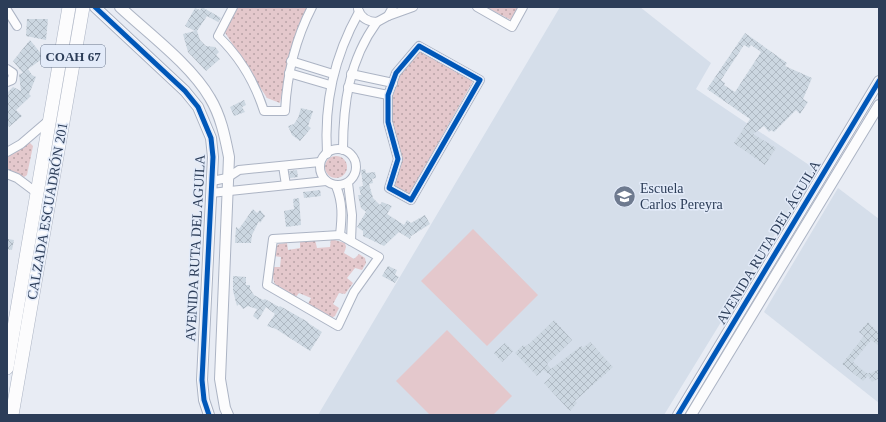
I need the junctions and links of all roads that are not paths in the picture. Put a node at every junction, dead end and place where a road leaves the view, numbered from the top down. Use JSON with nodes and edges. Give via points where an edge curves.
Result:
{"nodes":[{"id":1,"x":69,"y":7,"type":"edge"},
{"id":2,"x":83,"y":7,"type":"edge"},
{"id":3,"x":95,"y":7,"type":"edge"},
{"id":4,"x":120,"y":7,"type":"edge"},
{"id":5,"x":233,"y":7,"type":"edge"},
{"id":6,"x":312,"y":7,"type":"edge"},
{"id":7,"x":392,"y":7,"type":"edge"},
{"id":8,"x":413,"y":7,"type":"edge"},
{"id":9,"x":477,"y":7,"type":"edge"},
{"id":10,"x":523,"y":7,"type":"edge"},
{"id":11,"x":7,"y":10,"type":"edge"},
{"id":12,"x":358,"y":10,"type":"edge"},
{"id":13,"x":388,"y":16,"type":"junction"},
{"id":14,"x":377,"y":22,"type":"junction"},
{"id":15,"x":17,"y":26,"type":"dead end"},
{"id":16,"x":291,"y":61,"type":"junction"},
{"id":17,"x":7,"y":69,"type":"edge"},
{"id":18,"x":289,"y":73,"type":"junction"},
{"id":19,"x":333,"y":74,"type":"junction"},
{"id":20,"x":351,"y":74,"type":"junction"},
{"id":21,"x":879,"y":81,"type":"edge"},
{"id":22,"x":7,"y":82,"type":"edge"},
{"id":23,"x":393,"y":83,"type":"junction"},
{"id":24,"x":330,"y":85,"type":"junction"},
{"id":25,"x":348,"y":87,"type":"junction"},
{"id":26,"x":388,"y":95,"type":"junction"},
{"id":27,"x":879,"y":105,"type":"edge"},
{"id":28,"x":49,"y":120,"type":"junction"},
{"id":29,"x":225,"y":137,"type":"junction"},
{"id":30,"x":211,"y":138,"type":"junction"},
{"id":31,"x":343,"y":150,"type":"junction"},
{"id":32,"x":7,"y":152,"type":"edge"},
{"id":33,"x":327,"y":154,"type":"junction"},
{"id":34,"x":320,"y":162,"type":"junction"},
{"id":35,"x":283,"y":166,"type":"junction"},
{"id":36,"x":826,"y":169,"type":"junction"},
{"id":37,"x":7,"y":174,"type":"edge"},
{"id":38,"x":837,"y":175,"type":"junction"},
{"id":39,"x":227,"y":178,"type":"junction"},
{"id":40,"x":212,"y":181,"type":"junction"},
{"id":41,"x":326,"y":181,"type":"junction"},
{"id":42,"x":348,"y":183,"type":"junction"},
{"id":43,"x":286,"y":185,"type":"junction"},
{"id":44,"x":336,"y":186,"type":"junction"},
{"id":45,"x":227,"y":192,"type":"junction"},
{"id":46,"x":37,"y":193,"type":"junction"},
{"id":47,"x":211,"y":193,"type":"junction"},
{"id":48,"x":34,"y":214,"type":"junction"},
{"id":49,"x":343,"y":214,"type":"junction"},
{"id":50,"x":352,"y":215,"type":"junction"},
{"id":51,"x":340,"y":235,"type":"junction"},
{"id":52,"x":350,"y":241,"type":"junction"},
{"id":53,"x":39,"y":257,"type":"junction"},
{"id":54,"x":18,"y":304,"type":"junction"},
{"id":55,"x":7,"y":315,"type":"edge"},
{"id":56,"x":9,"y":337,"type":"edge"},
{"id":57,"x":723,"y":340,"type":"junction"},
{"id":58,"x":733,"y":346,"type":"junction"},
{"id":59,"x":8,"y":352,"type":"edge"},
{"id":60,"x":7,"y":368,"type":"edge"},
{"id":61,"x":12,"y":415,"type":"edge"},
{"id":62,"x":209,"y":415,"type":"edge"},
{"id":63,"x":228,"y":415,"type":"edge"},
{"id":64,"x":678,"y":415,"type":"edge"},
{"id":65,"x":691,"y":415,"type":"edge"}],
"edges":[{"from":1,"to":28,"type":"main road","name":"CALZADA ESCUADRÓN 201","number":"COAH 67"},
{"from":2,"to":53,"type":"main road","name":"CALZADA ESCUADRÓN 201","number":"COAH 67"},
{"from":3,"to":30,"type":"street","name":"AVENIDA RUTA DEL AGUILA","via":[[185,91],[198,107]]},
{"from":4,"to":29,"type":"street","name":"AVENIDA RUTA DEL AGUILA","via":[[203,87],[218,113]]},
{"from":5,"to":18,"type":"street","via":[[218,36],[231,48],[258,91],[264,111],[285,111]]},
{"from":6,"to":16,"type":"street"},
{"from":7,"to":13,"type":"street"},
{"from":8,"to":13,"type":"street"},
{"from":9,"to":10,"type":"street","via":[[512,27]]},
{"from":11,"to":15,"type":"street"},
{"from":12,"to":14,"type":"street","via":[[366,20]]},
{"from":12,"to":19,"type":"street"},
{"from":13,"to":14,"type":"street"},
{"from":14,"to":20,"type":"street","via":[[366,39]]},
{"from":16,"to":18,"type":"street"},
{"from":16,"to":19,"type":"street"},
{"from":17,"to":22,"type":"street","via":[[14,76]]},
{"from":18,"to":24,"type":"street"},
{"from":19,"to":24,"type":"street"},
{"from":20,"to":23,"type":"street"},
{"from":20,"to":25,"type":"street"},
{"from":21,"to":36,"type":"street","name":"AVENIDA RUTA DEL ÁGUILA"},
{"from":23,"to":26,"type":"street"},
{"from":23,"to":26,"type":"street","via":[[396,73],[418,46],[480,80],[411,200],[389,188],[398,159],[388,122]]},
{"from":24,"to":33,"type":"street","via":[[326,123]]},
{"from":25,"to":26,"type":"street"},
{"from":25,"to":31,"type":"street"},
{"from":27,"to":38,"type":"street","name":"AVENIDA RUTA DEL ÁGUILA"},
{"from":28,"to":32,"type":"street"},
{"from":28,"to":46,"type":"main road","name":"CALZADA ESCUADRÓN 201","number":"COAH 67"},
{"from":29,"to":30,"type":"street"},
{"from":29,"to":39,"type":"street","name":"AVENIDA RUTA DEL AGUILA","via":[[229,157]]},
{"from":30,"to":40,"type":"street","name":"AVENIDA RUTA DEL AGUILA"},
{"from":31,"to":33,"type":"street","via":[[331,150]]},
{"from":31,"to":42,"type":"street","via":[[353,156],[357,168],[356,174]]},
{"from":33,"to":34,"type":"street"},
{"from":34,"to":35,"type":"street"},
{"from":34,"to":41,"type":"street","via":[[320,170]]},
{"from":35,"to":39,"type":"street","via":[[239,170]]},
{"from":35,"to":43,"type":"street"},
{"from":36,"to":38,"type":"street"},
{"from":36,"to":57,"type":"street","name":"AVENIDA RUTA DEL ÁGUILA"},
{"from":37,"to":46,"type":"street"},
{"from":38,"to":58,"type":"street","name":"AVENIDA RUTA DEL ÁGUILA"},
{"from":39,"to":40,"type":"street"},
{"from":39,"to":45,"type":"street","name":"AVENIDA RUTA DEL AGUILA"},
{"from":40,"to":47,"type":"street","name":"AVENIDA RUTA DEL AGUILA"},
{"from":41,"to":43,"type":"street"},
{"from":41,"to":44,"type":"street"},
{"from":42,"to":44,"type":"street"},
{"from":42,"to":50,"type":"street"},
{"from":43,"to":45,"type":"street"},
{"from":44,"to":49,"type":"street"},
{"from":45,"to":47,"type":"street"},
{"from":45,"to":63,"type":"street","name":"AVENIDA RUTA DEL AGUILA","via":[[220,379]]},
{"from":46,"to":48,"type":"main road","name":"CALZADA ESCUADRÓN 201","number":"COAH 67"},
{"from":47,"to":62,"type":"street","name":"AVENIDA RUTA DEL AGUILA","via":[[202,380]]},
{"from":48,"to":53,"type":"main road","via":[[38,219],[33,247]]},
{"from":48,"to":54,"type":"main road","name":"CALZADA ESCUADRÓN 201","number":"COAH 67"},
{"from":49,"to":50,"type":"street"},
{"from":49,"to":51,"type":"street"},
{"from":50,"to":52,"type":"street"},
{"from":51,"to":52,"type":"street"},
{"from":51,"to":52,"type":"street","via":[[273,239],[267,285],[338,326],[354,292],[379,257]]},
{"from":53,"to":61,"type":"main road","name":"CALZADA ESCUADRÓN 201","number":"COAH 67"},
{"from":54,"to":55,"type":"main road"},
{"from":54,"to":56,"type":"main road","name":"CALZADA ESCUADRÓN 201","number":"COAH 67"},
{"from":56,"to":59,"type":"main road","name":"CALZADA ESCUADRÓN 201","number":"COAH 67"},
{"from":57,"to":58,"type":"street"},
{"from":57,"to":64,"type":"street","name":"AVENIDA RUTA DEL ÁGUILA"},
{"from":58,"to":65,"type":"street","name":"AVENIDA RUTA DEL ÁGUILA"},
{"from":59,"to":60,"type":"main road","name":"CALZADA ESCUADRÓN 201","number":"COAH 67"}]}
